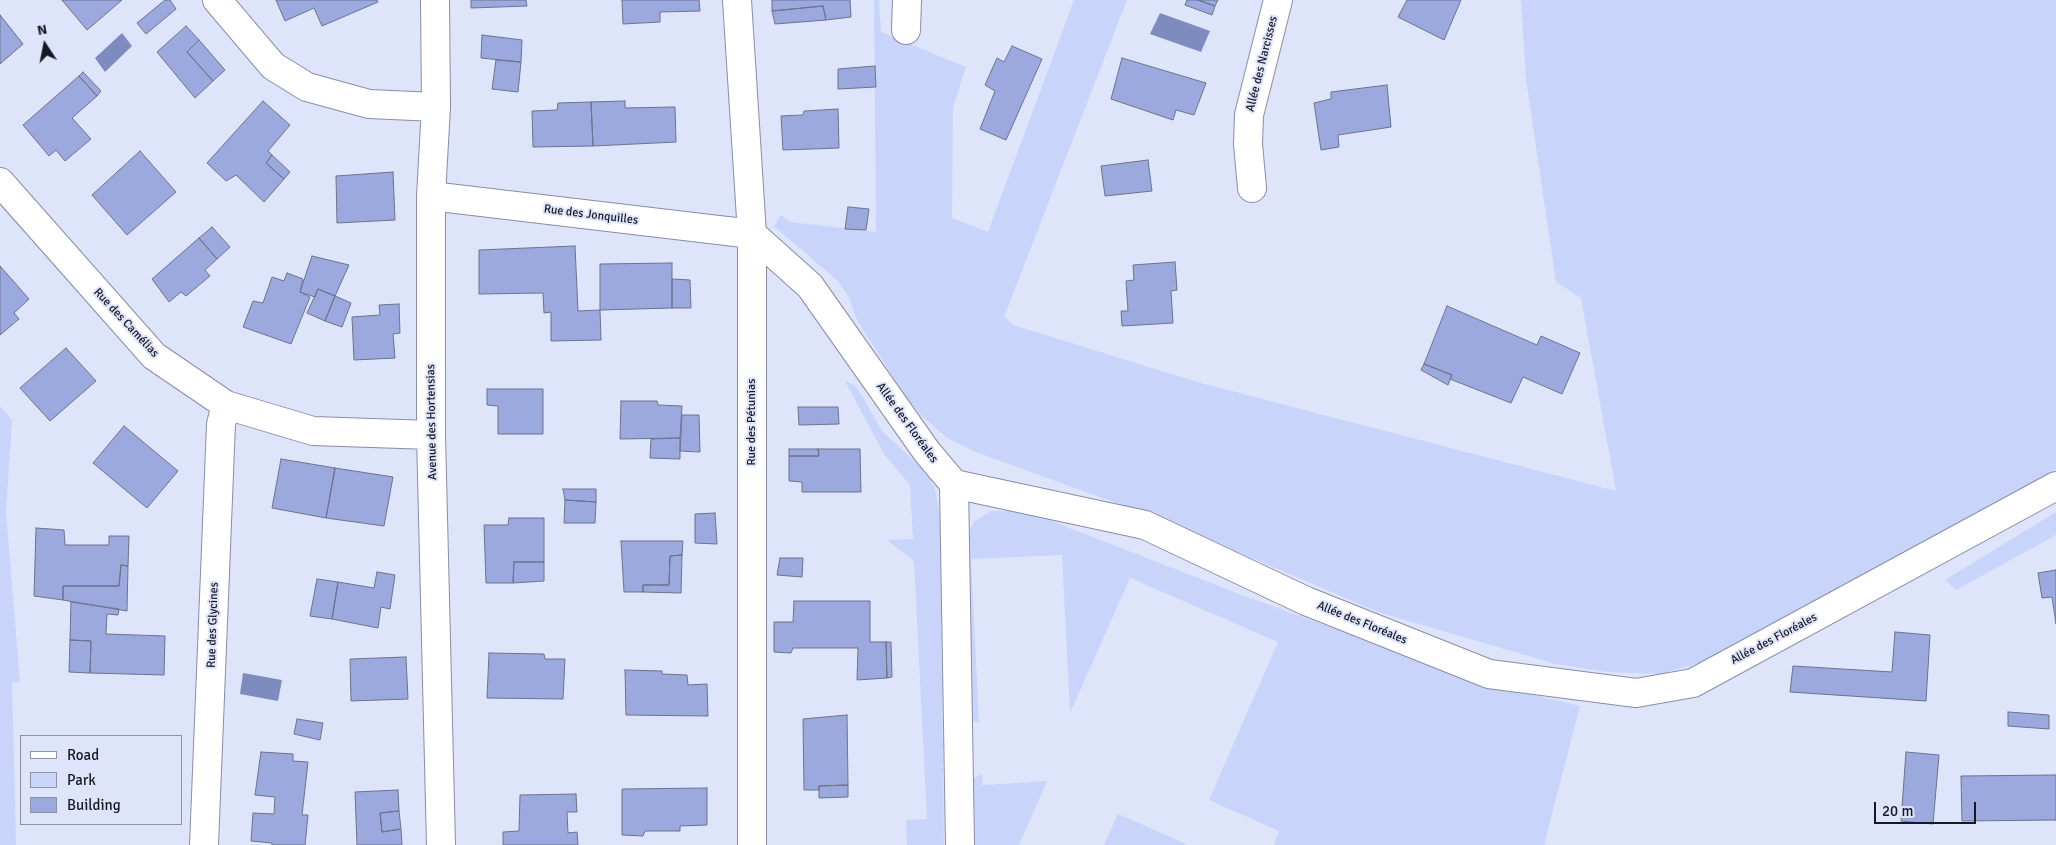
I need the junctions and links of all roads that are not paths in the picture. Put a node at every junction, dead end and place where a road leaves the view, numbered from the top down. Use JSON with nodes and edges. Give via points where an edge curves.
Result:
{"nodes":[{"id":1,"x":217,"y":0,"type":"edge"},
{"id":2,"x":435,"y":0,"type":"edge"},
{"id":3,"x":737,"y":0,"type":"edge"},
{"id":4,"x":907,"y":0,"type":"edge"},
{"id":5,"x":1278,"y":0,"type":"edge"},
{"id":6,"x":906,"y":30,"type":"dead end"},
{"id":7,"x":436,"y":106,"type":"junction"},
{"id":8,"x":0,"y":182,"type":"edge"},
{"id":9,"x":1252,"y":188,"type":"dead end"},
{"id":10,"x":431,"y":196,"type":"junction"},
{"id":11,"x":752,"y":234,"type":"junction"},
{"id":12,"x":226,"y":405,"type":"junction"},
{"id":13,"x":431,"y":435,"type":"junction"},
{"id":14,"x":954,"y":484,"type":"junction"},
{"id":15,"x":2056,"y":486,"type":"edge"},
{"id":16,"x":204,"y":845,"type":"edge"},
{"id":17,"x":441,"y":845,"type":"edge"},
{"id":18,"x":752,"y":845,"type":"edge"},
{"id":19,"x":960,"y":845,"type":"edge"}],
"edges":[{"from":1,"to":7,"type":"street","via":[[273,66],[307,87],[369,104]]},
{"from":2,"to":7,"type":"street","name":"Avenue des Hortensias"},
{"from":3,"to":11,"type":"street","name":"Rue des Pétunias"},
{"from":4,"to":6,"type":"street"},
{"from":5,"to":9,"type":"street","name":"Allée des Narcisses","via":[[1249,115]]},
{"from":7,"to":10,"type":"street","name":"Avenue des Hortensias"},
{"from":8,"to":12,"type":"street","name":"Rue des Camélias","via":[[154,356]]},
{"from":10,"to":11,"type":"street","name":"Rue des Jonquilles"},
{"from":10,"to":13,"type":"street","name":"Avenue des Hortensias"},
{"from":11,"to":14,"type":"street","name":"Allée des Floréales","via":[[810,286],[927,452]]},
{"from":11,"to":18,"type":"street","name":"Rue des Pétunias"},
{"from":12,"to":13,"type":"street","name":"Rue des Camélias","via":[[313,431]]},
{"from":12,"to":16,"type":"street","name":"Rue des Glycines","via":[[221,434]]},
{"from":13,"to":17,"type":"street","name":"Avenue des Hortensias"},
{"from":14,"to":15,"type":"street","name":"Allée des Floréales","via":[[1146,525],[1306,601],[1489,674],[1636,693],[1693,682]]},
{"from":14,"to":19,"type":"street"}]}
